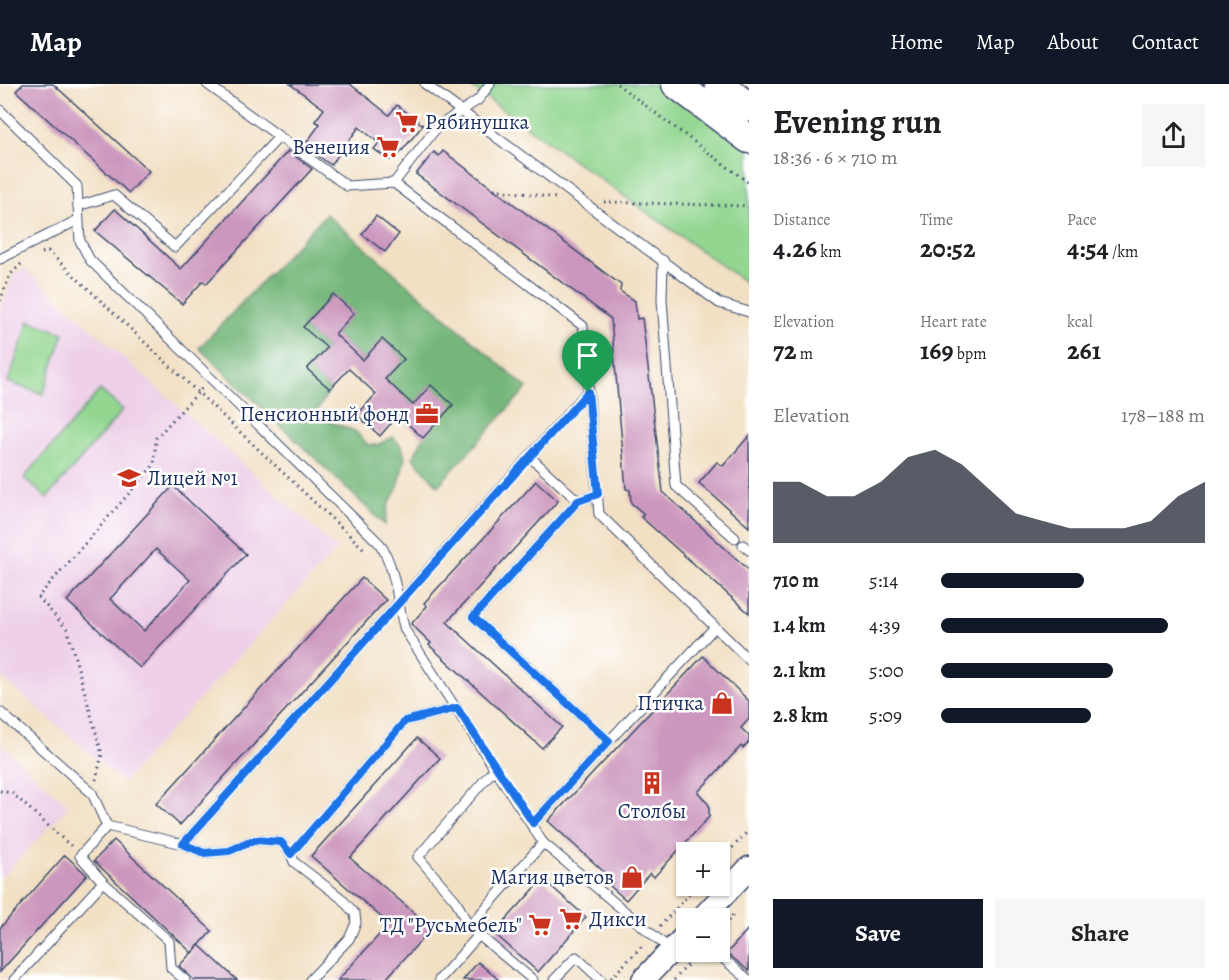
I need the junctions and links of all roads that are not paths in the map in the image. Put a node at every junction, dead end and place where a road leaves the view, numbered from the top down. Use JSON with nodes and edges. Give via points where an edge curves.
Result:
{"nodes":[{"id":1,"x":207,"y":84,"type":"edge"},
{"id":2,"x":425,"y":84,"type":"edge"},
{"id":3,"x":490,"y":84,"type":"edge"},
{"id":4,"x":676,"y":84,"type":"edge"},
{"id":5,"x":719,"y":84,"type":"edge"},
{"id":6,"x":749,"y":107,"type":"edge"},
{"id":7,"x":0,"y":110,"type":"edge"},
{"id":8,"x":462,"y":112,"type":"junction"},
{"id":9,"x":279,"y":136,"type":"junction"},
{"id":10,"x":749,"y":139,"type":"edge"},
{"id":11,"x":394,"y":183,"type":"junction"},
{"id":12,"x":78,"y":206,"type":"junction"},
{"id":13,"x":78,"y":220,"type":"junction"},
{"id":14,"x":0,"y":259,"type":"edge"},
{"id":15,"x":663,"y":260,"type":"junction"},
{"id":16,"x":749,"y":312,"type":"edge"},
{"id":17,"x":588,"y":392,"type":"junction"},
{"id":18,"x":530,"y":457,"type":"junction"},
{"id":19,"x":598,"y":494,"type":"junction"},
{"id":20,"x":578,"y":501,"type":"junction"},
{"id":21,"x":742,"y":545,"type":"edge"},
{"id":22,"x":397,"y":605,"type":"junction"},
{"id":23,"x":714,"y":628,"type":"junction"},
{"id":24,"x":749,"y":660,"type":"edge"},
{"id":25,"x":457,"y":708,"type":"junction"},
{"id":26,"x":0,"y":712,"type":"edge"},
{"id":27,"x":609,"y":741,"type":"junction"},
{"id":28,"x":496,"y":767,"type":"junction"},
{"id":29,"x":533,"y":823,"type":"junction"},
{"id":30,"x":107,"y":826,"type":"junction"},
{"id":31,"x":543,"y":843,"type":"junction"},
{"id":32,"x":183,"y":844,"type":"junction"},
{"id":33,"x":291,"y":854,"type":"junction"},
{"id":34,"x":749,"y":868,"type":"edge"},
{"id":35,"x":103,"y":882,"type":"junction"},
{"id":36,"x":711,"y":908,"type":"edge"},
{"id":37,"x":469,"y":927,"type":"junction"},
{"id":38,"x":479,"y":935,"type":"junction"},
{"id":39,"x":676,"y":940,"type":"edge"},
{"id":40,"x":676,"y":945,"type":"edge"},
{"id":41,"x":727,"y":962,"type":"edge"},
{"id":42,"x":14,"y":980,"type":"edge"},
{"id":43,"x":185,"y":980,"type":"edge"},
{"id":44,"x":310,"y":980,"type":"edge"},
{"id":45,"x":438,"y":980,"type":"edge"},
{"id":46,"x":533,"y":980,"type":"edge"},
{"id":47,"x":554,"y":980,"type":"edge"},
{"id":48,"x":601,"y":980,"type":"edge"},
{"id":49,"x":644,"y":980,"type":"edge"},
{"id":50,"x":749,"y":980,"type":"edge"}],
"edges":[{"from":1,"to":9,"type":"lane"},
{"from":2,"to":8,"type":"lane"},
{"from":3,"to":8,"type":"lane"},
{"from":4,"to":10,"type":"main road"},
{"from":5,"to":6,"type":"main road"},
{"from":7,"to":12,"type":"lane","via":[[77,186]]},
{"from":8,"to":11,"type":"lane","via":[[436,127]]},
{"from":8,"to":15,"type":"lane"},
{"from":9,"to":11,"type":"lane","via":[[347,186]]},
{"from":9,"to":12,"type":"lane","via":[[175,247],[114,195]]},
{"from":11,"to":17,"type":"lane","via":[[583,326]]},
{"from":12,"to":13,"type":"lane"},
{"from":13,"to":14,"type":"lane"},
{"from":13,"to":22,"type":"lane","via":[[80,240],[90,260],[380,544],[396,579]]},
{"from":15,"to":16,"type":"lane","via":[[719,303]]},
{"from":15,"to":21,"type":"lane","via":[[662,300],[676,486]]},
{"from":17,"to":18,"type":"lane"},
{"from":17,"to":19,"type":"lane"},
{"from":18,"to":20,"type":"lane"},
{"from":18,"to":22,"type":"lane"},
{"from":19,"to":20,"type":"lane"},
{"from":19,"to":23,"type":"lane","via":[[599,514]]},
{"from":20,"to":27,"type":"lane","via":[[473,617]]},
{"from":22,"to":25,"type":"lane","via":[[405,630]]},
{"from":22,"to":32,"type":"lane"},
{"from":23,"to":24,"type":"lane"},
{"from":23,"to":27,"type":"lane"},
{"from":25,"to":28,"type":"lane"},
{"from":25,"to":33,"type":"lane","via":[[405,721]]},
{"from":26,"to":30,"type":"lane","via":[[93,793]]},
{"from":27,"to":29,"type":"lane"},
{"from":28,"to":29,"type":"lane"},
{"from":28,"to":37,"type":"lane","via":[[418,857],[456,901]]},
{"from":29,"to":31,"type":"lane"},
{"from":30,"to":32,"type":"lane"},
{"from":30,"to":35,"type":"lane","via":[[80,856]]},
{"from":31,"to":37,"type":"lane"},
{"from":31,"to":39,"type":"lane"},
{"from":32,"to":33,"type":"lane","via":[[204,853],[229,851],[255,840],[281,842]]},
{"from":33,"to":44,"type":"lane","via":[[294,862],[341,898],[355,914],[356,923],[349,939]]},
{"from":34,"to":36,"type":"street"},
{"from":35,"to":42,"type":"lane"},
{"from":35,"to":43,"type":"lane","via":[[168,941],[171,968]]},
{"from":37,"to":38,"type":"lane"},
{"from":38,"to":45,"type":"lane"},
{"from":38,"to":46,"type":"lane"},
{"from":40,"to":49,"type":"street"},
{"from":41,"to":50,"type":"lane"},
{"from":47,"to":48,"type":"lane","via":[[576,957]]}]}
